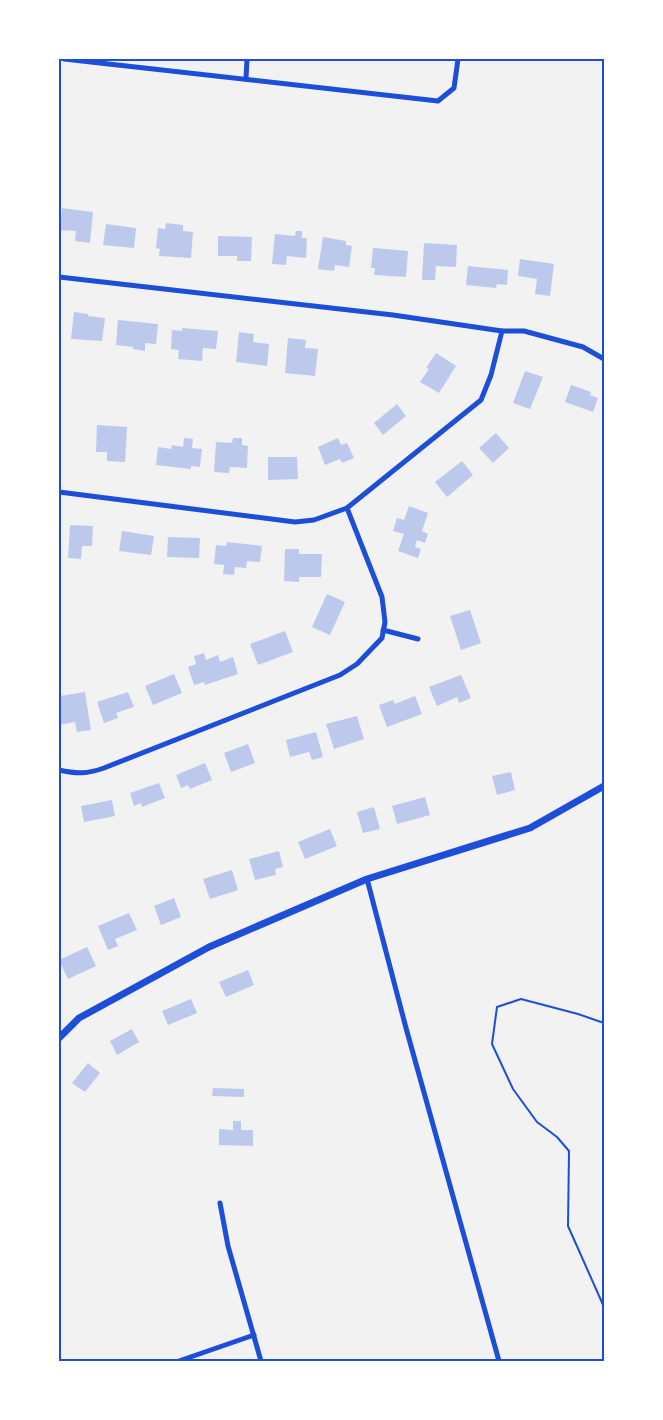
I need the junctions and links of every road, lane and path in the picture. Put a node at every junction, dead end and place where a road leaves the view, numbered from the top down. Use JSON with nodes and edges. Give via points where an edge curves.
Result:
{"nodes":[{"id":1,"x":64,"y":59,"type":"edge"},
{"id":2,"x":247,"y":59,"type":"edge"},
{"id":3,"x":458,"y":59,"type":"edge"},
{"id":4,"x":246,"y":78,"type":"junction"},
{"id":5,"x":59,"y":277,"type":"edge"},
{"id":6,"x":502,"y":331,"type":"junction"},
{"id":7,"x":604,"y":359,"type":"edge"},
{"id":8,"x":59,"y":492,"type":"edge"},
{"id":9,"x":347,"y":508,"type":"junction"},
{"id":10,"x":383,"y":630,"type":"junction"},
{"id":11,"x":418,"y":639,"type":"dead end"},
{"id":12,"x":59,"y":770,"type":"edge"},
{"id":13,"x":604,"y":786,"type":"edge"},
{"id":14,"x":366,"y":879,"type":"junction"},
{"id":15,"x":604,"y":1024,"type":"edge"},
{"id":16,"x":59,"y":1038,"type":"edge"},
{"id":17,"x":220,"y":1203,"type":"dead end"},
{"id":18,"x":604,"y":1307,"type":"edge"},
{"id":19,"x":254,"y":1335,"type":"junction"},
{"id":20,"x":179,"y":1361,"type":"edge"},
{"id":21,"x":261,"y":1361,"type":"edge"},
{"id":22,"x":499,"y":1361,"type":"edge"}],
"edges":[{"from":1,"to":4,"type":"street"},
{"from":2,"to":4,"type":"street"},
{"from":3,"to":4,"type":"street","via":[[454,88],[438,101]]},
{"from":5,"to":6,"type":"street"},
{"from":6,"to":7,"type":"street","via":[[524,331],[583,348]]},
{"from":6,"to":9,"type":"street","via":[[481,400]]},
{"from":8,"to":9,"type":"street","via":[[295,522],[314,520]]},
{"from":9,"to":10,"type":"street","via":[[382,597]]},
{"from":10,"to":11,"type":"street"},
{"from":10,"to":12,"type":"street","via":[[382,638],[357,664],[340,675],[104,768],[78,774]]},
{"from":13,"to":14,"type":"street","via":[[530,828]]},
{"from":14,"to":16,"type":"street","via":[[209,947],[79,1018]]},
{"from":14,"to":22,"type":"street"},
{"from":15,"to":18,"type":"path","via":[[521,999],[497,1007],[492,1044],[513,1089],[538,1122],[557,1136],[568,1151],[568,1226]]},
{"from":17,"to":19,"type":"street","via":[[228,1246]]},
{"from":19,"to":20,"type":"street"},
{"from":19,"to":21,"type":"street"}]}
